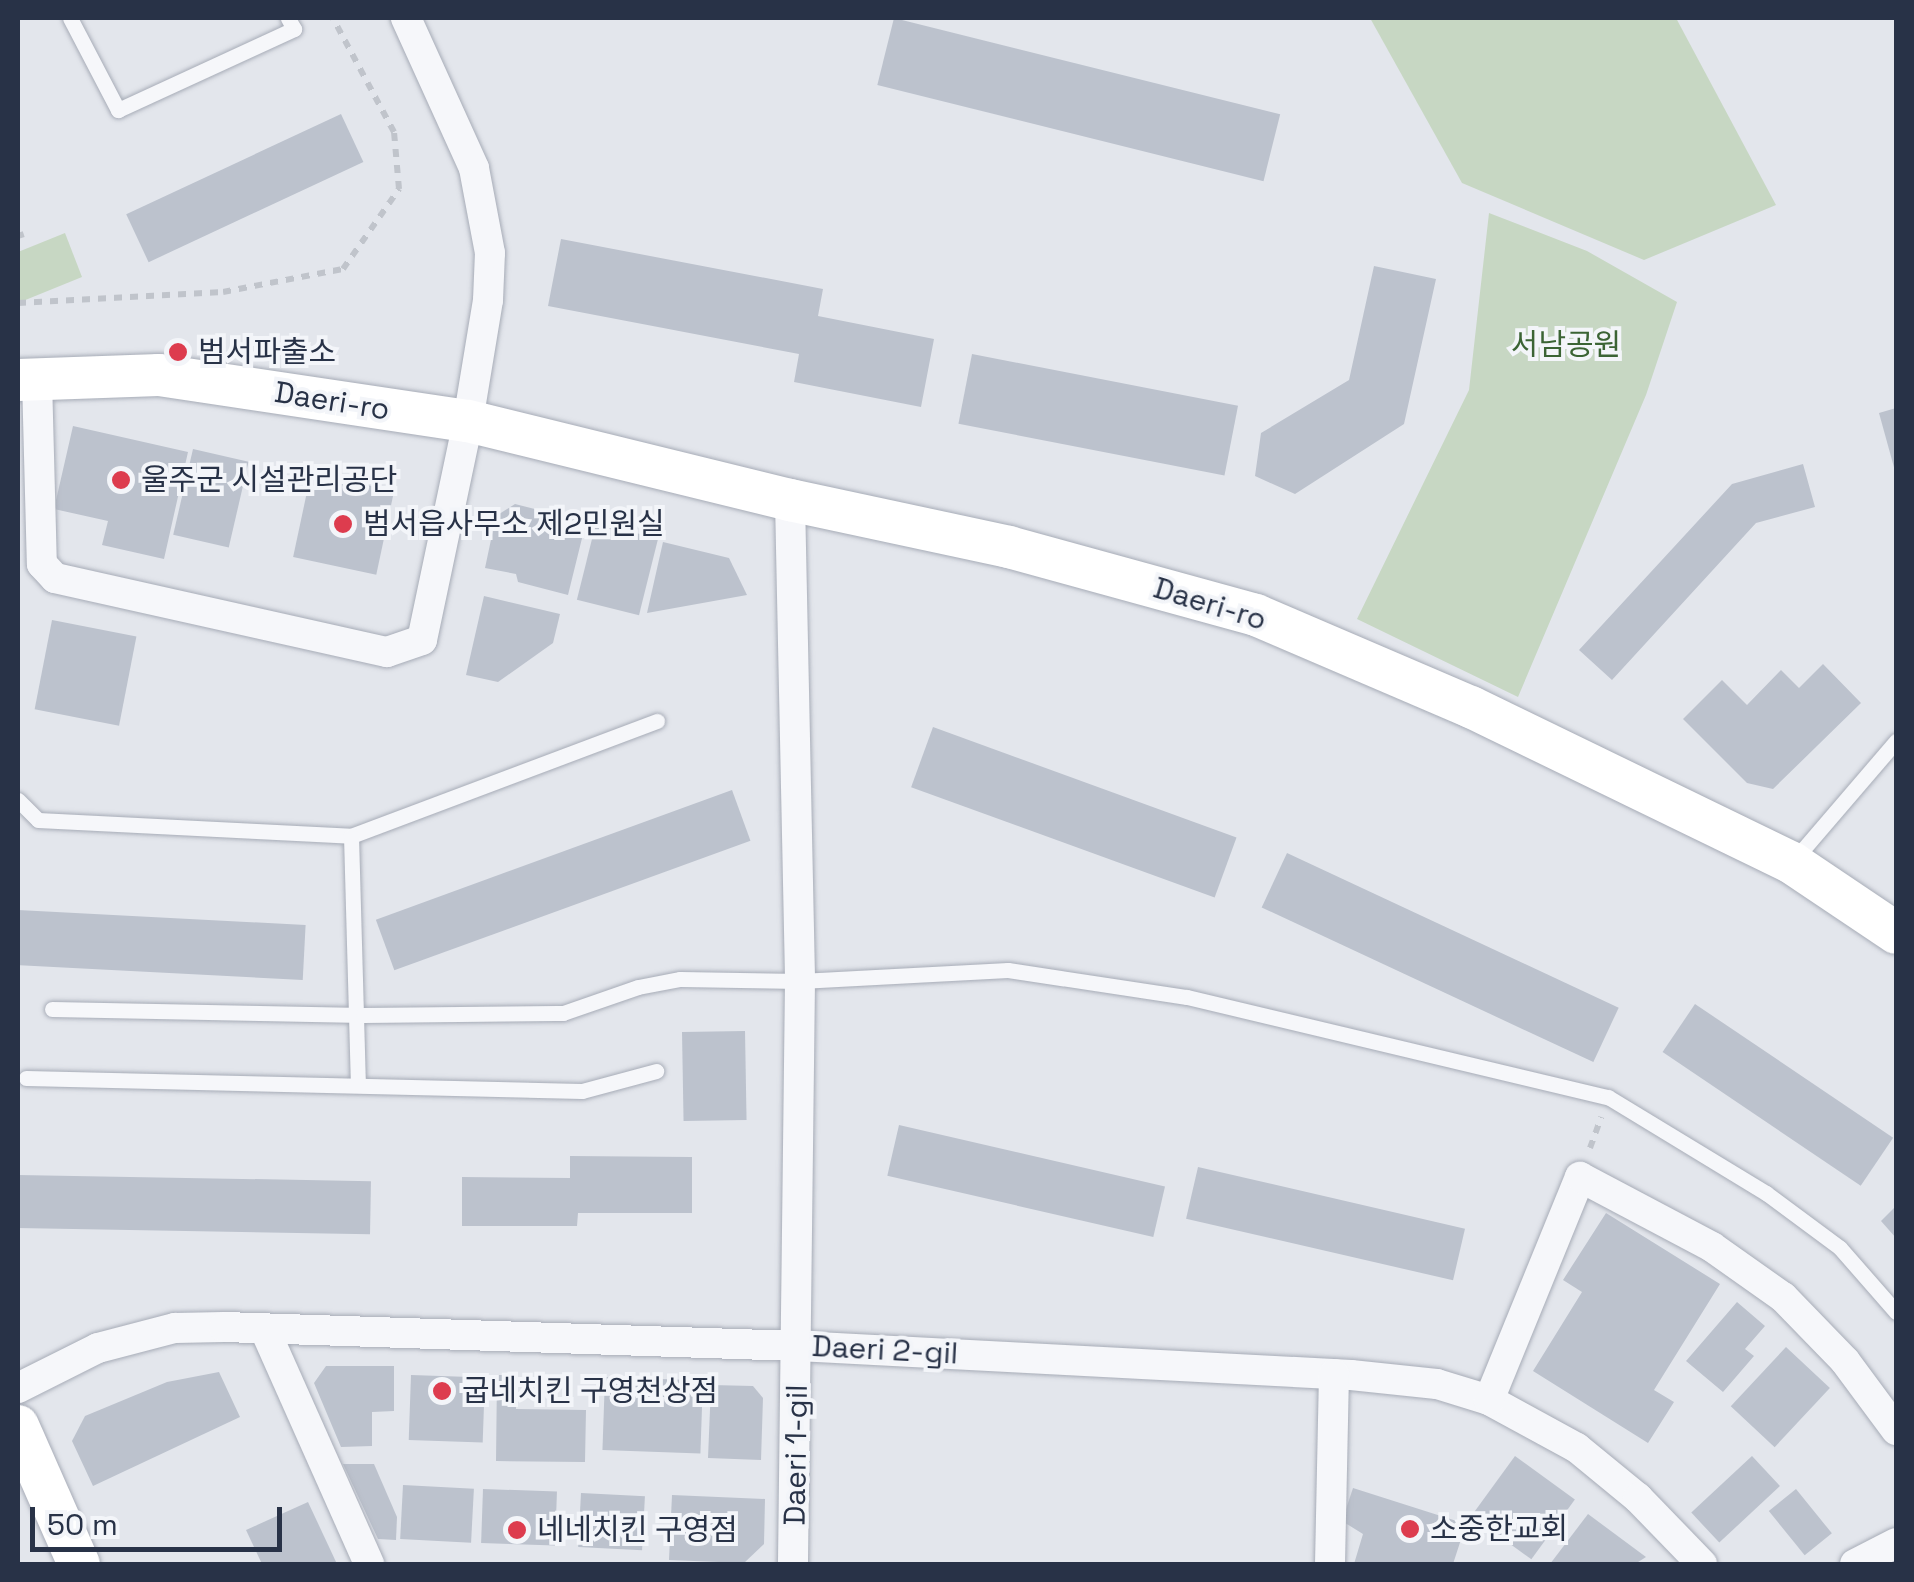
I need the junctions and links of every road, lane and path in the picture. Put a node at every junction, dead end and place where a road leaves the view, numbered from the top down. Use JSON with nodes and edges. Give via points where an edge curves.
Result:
{"nodes":[{"id":1,"x":70,"y":18,"type":"edge"},
{"id":2,"x":288,"y":18,"type":"edge"},
{"id":3,"x":333,"y":18,"type":"edge"},
{"id":4,"x":406,"y":18,"type":"edge"},
{"id":5,"x":18,"y":303,"type":"edge"},
{"id":6,"x":27,"y":380,"type":"edge"},
{"id":7,"x":468,"y":421,"type":"junction"},
{"id":8,"x":790,"y":500,"type":"junction"},
{"id":9,"x":657,"y":721,"type":"dead end"},
{"id":10,"x":1896,"y":740,"type":"edge"},
{"id":11,"x":18,"y":800,"type":"edge"},
{"id":12,"x":350,"y":836,"type":"junction"},
{"id":13,"x":1792,"y":863,"type":"junction"},
{"id":14,"x":1896,"y":933,"type":"edge"},
{"id":15,"x":800,"y":981,"type":"junction"},
{"id":16,"x":52,"y":1009,"type":"dead end"},
{"id":17,"x":358,"y":1014,"type":"junction"},
{"id":18,"x":656,"y":1072,"type":"dead end"},
{"id":19,"x":26,"y":1078,"type":"dead end"},
{"id":20,"x":358,"y":1085,"type":"junction"},
{"id":21,"x":1608,"y":1097,"type":"junction"},
{"id":22,"x":1580,"y":1177,"type":"junction"},
{"id":23,"x":1896,"y":1312,"type":"edge"},
{"id":24,"x":265,"y":1330,"type":"junction"},
{"id":25,"x":798,"y":1346,"type":"junction"},
{"id":26,"x":1334,"y":1374,"type":"junction"},
{"id":27,"x":18,"y":1388,"type":"edge"},
{"id":28,"x":1489,"y":1400,"type":"junction"},
{"id":29,"x":18,"y":1426,"type":"edge"},
{"id":30,"x":1896,"y":1430,"type":"edge"},
{"id":31,"x":1896,"y":1542,"type":"edge"},
{"id":32,"x":79,"y":1564,"type":"edge"},
{"id":33,"x":369,"y":1564,"type":"edge"},
{"id":34,"x":793,"y":1564,"type":"edge"},
{"id":35,"x":1330,"y":1564,"type":"edge"},
{"id":36,"x":1702,"y":1564,"type":"edge"},
{"id":37,"x":1855,"y":1564,"type":"edge"}],
"edges":[{"from":1,"to":2,"type":"lane","via":[[118,110],[294,29]]},
{"from":3,"to":5,"type":"path","via":[[394,132],[399,189],[343,269],[223,292]]},
{"from":4,"to":7,"type":"street","via":[[485,206],[488,300]]},
{"from":6,"to":7,"type":"main road","name":"Daeri-ro","via":[[159,374]]},
{"from":6,"to":7,"type":"street","via":[[42,564],[56,578],[387,652],[422,640]]},
{"from":7,"to":8,"type":"main road","name":"Daeri-ro"},
{"from":8,"to":13,"type":"main road","name":"Daeri-ro","via":[[1009,546],[1256,615],[1471,707]]},
{"from":8,"to":15,"type":"street","name":"Daeri 1-gil"},
{"from":9,"to":12,"type":"lane"},
{"from":10,"to":13,"type":"lane"},
{"from":11,"to":12,"type":"lane","via":[[38,820]]},
{"from":12,"to":17,"type":"lane"},
{"from":13,"to":14,"type":"main road","name":"Daeri-ro"},
{"from":15,"to":17,"type":"lane","via":[[680,979],[563,1012]]},
{"from":15,"to":21,"type":"lane","via":[[1008,970],[1187,996]]},
{"from":15,"to":25,"type":"street","name":"Daeri 1-gil"},
{"from":16,"to":17,"type":"lane"},
{"from":17,"to":20,"type":"lane"},
{"from":18,"to":20,"type":"lane","via":[[582,1091]]},
{"from":19,"to":20,"type":"lane"},
{"from":21,"to":22,"type":"path"},
{"from":21,"to":23,"type":"lane","via":[[1796,1215],[1840,1248]]},
{"from":22,"to":28,"type":"street"},
{"from":22,"to":30,"type":"street","via":[[1712,1247],[1783,1297],[1845,1361]]},
{"from":24,"to":25,"type":"street","name":"Daeri 2-gil"},
{"from":24,"to":27,"type":"street","name":"Daeri 2-gil","via":[[175,1328],[98,1348]]},
{"from":24,"to":33,"type":"street"},
{"from":25,"to":26,"type":"street","name":"Daeri 2-gil"},
{"from":25,"to":34,"type":"street","name":"Daeri 1-gil"},
{"from":26,"to":28,"type":"street","name":"Daeri 2-gil","via":[[1438,1384]]},
{"from":26,"to":35,"type":"street"},
{"from":28,"to":36,"type":"street","name":"Daeri 2-gil","via":[[1577,1448]]},
{"from":29,"to":32,"type":"main road"},
{"from":31,"to":37,"type":"street"}]}
